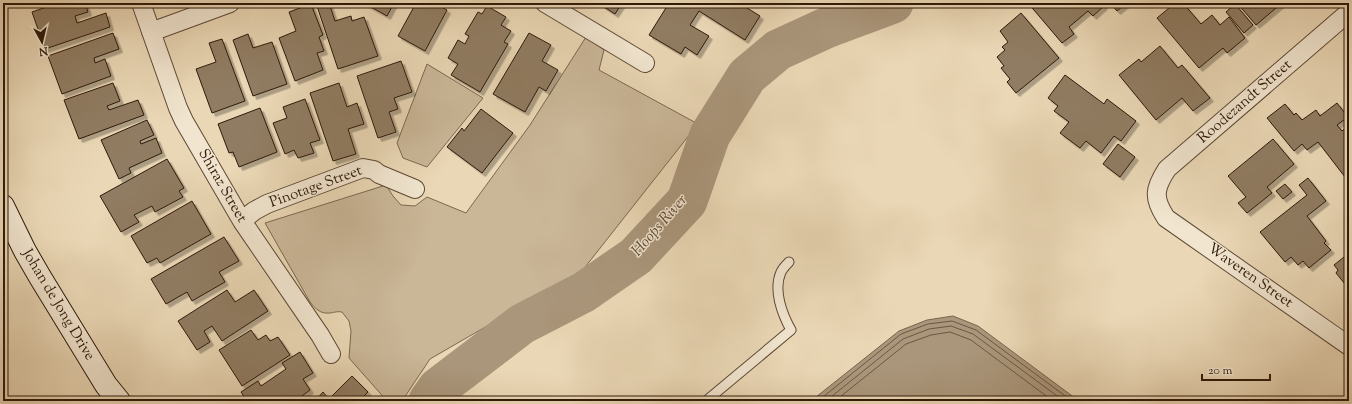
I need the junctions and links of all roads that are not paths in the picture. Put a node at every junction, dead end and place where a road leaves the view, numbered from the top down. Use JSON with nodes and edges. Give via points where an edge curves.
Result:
{"nodes":[{"id":1,"x":140,"y":3,"type":"edge"},
{"id":2,"x":230,"y":3,"type":"edge"},
{"id":3,"x":545,"y":3,"type":"edge"},
{"id":4,"x":1349,"y":12,"type":"edge"},
{"id":5,"x":150,"y":32,"type":"junction"},
{"id":6,"x":645,"y":63,"type":"dead end"},
{"id":7,"x":415,"y":189,"type":"dead end"},
{"id":8,"x":1157,"y":201,"type":"joint"},
{"id":9,"x":3,"y":206,"type":"edge"},
{"id":10,"x":242,"y":221,"type":"junction"},
{"id":11,"x":788,"y":262,"type":"dead end"},
{"id":12,"x":1349,"y":346,"type":"edge"},
{"id":13,"x":331,"y":354,"type":"dead end"},
{"id":14,"x":119,"y":401,"type":"edge"},
{"id":15,"x":706,"y":401,"type":"edge"}],
"edges":[{"from":1,"to":5,"type":"street","name":"Shiraz Street"},
{"from":2,"to":5,"type":"street"},
{"from":3,"to":6,"type":"street"},
{"from":4,"to":8,"type":"street","name":"Roodezandt Street","via":[[1167,169],[1158,184]]},
{"from":5,"to":10,"type":"street","name":"Shiraz Street","via":[[181,114]]},
{"from":7,"to":10,"type":"street","name":"Pinotage Street","via":[[374,170],[363,168],[267,204]]},
{"from":8,"to":12,"type":"street","name":"Waveren Street","via":[[1166,218]]},
{"from":9,"to":14,"type":"street","name":"Johan de Jong Drive","via":[[40,277],[106,385]]},
{"from":10,"to":13,"type":"street","name":"Shiraz Street"},
{"from":11,"to":15,"type":"lane","via":[[781,272],[778,288],[784,316],[791,330]]}]}
